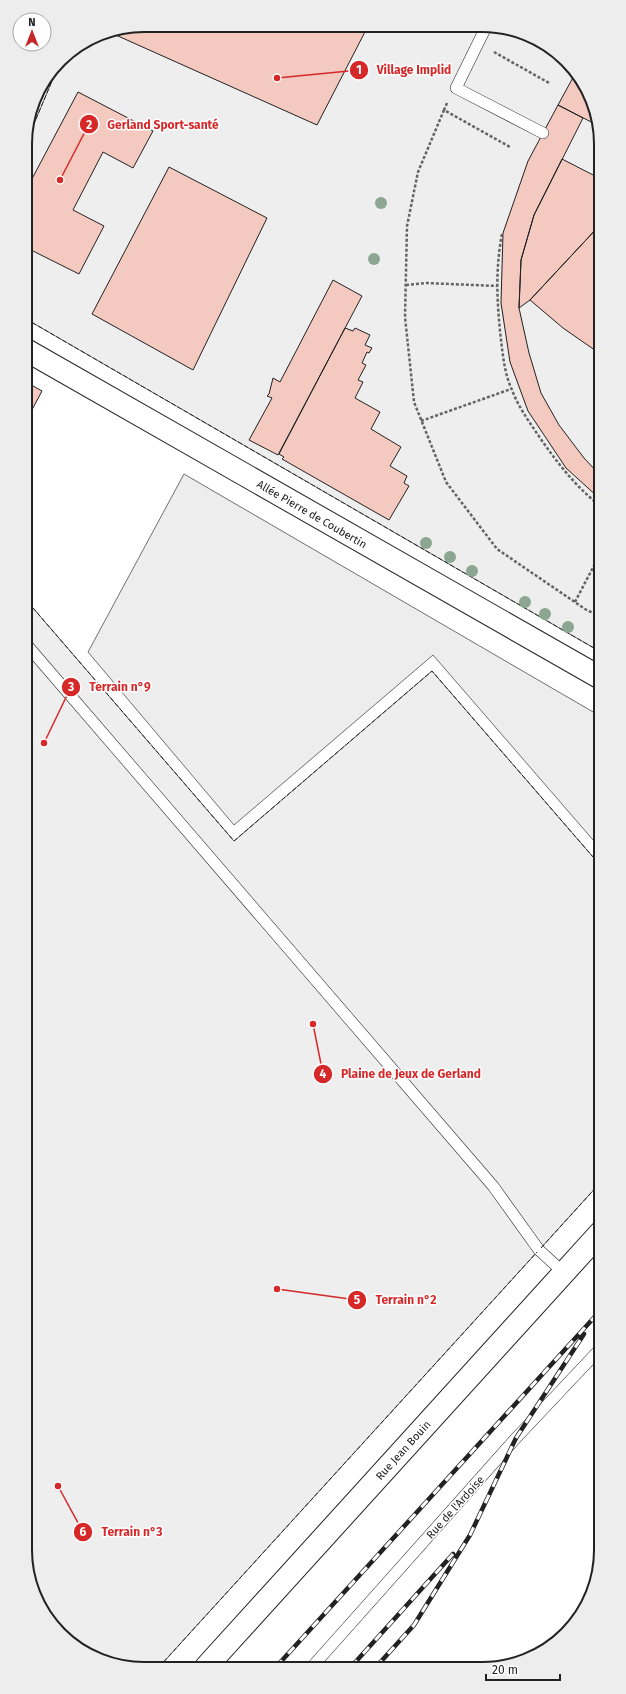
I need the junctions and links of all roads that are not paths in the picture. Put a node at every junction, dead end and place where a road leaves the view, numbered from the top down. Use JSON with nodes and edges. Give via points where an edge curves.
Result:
{"nodes":[{"id":1,"x":484,"y":32,"type":"edge"},
{"id":2,"x":543,"y":133,"type":"dead end"},
{"id":3,"x":32,"y":353,"type":"edge"},
{"id":4,"x":32,"y":651,"type":"edge"},
{"id":5,"x":594,"y":674,"type":"edge"},
{"id":6,"x":594,"y":1240,"type":"edge"},
{"id":7,"x":564,"y":1273,"type":"junction"},
{"id":8,"x":594,"y":1355,"type":"edge"},
{"id":9,"x":211,"y":1662,"type":"edge"},
{"id":10,"x":316,"y":1662,"type":"edge"}],
"edges":[{"from":1,"to":2,"type":"lane","via":[[456,88]]},
{"from":3,"to":5,"type":"street","name":"Allée Pierre de Coubertin"},
{"from":4,"to":7,"type":"lane","via":[[493,1186],[539,1250]]},
{"from":6,"to":7,"type":"street","name":"Rue Jean Bouin"},
{"from":7,"to":9,"type":"street","name":"Rue Jean Bouin"},
{"from":8,"to":10,"type":"lane","name":"Rue de l'Ardoise","via":[[516,1438]]}]}
